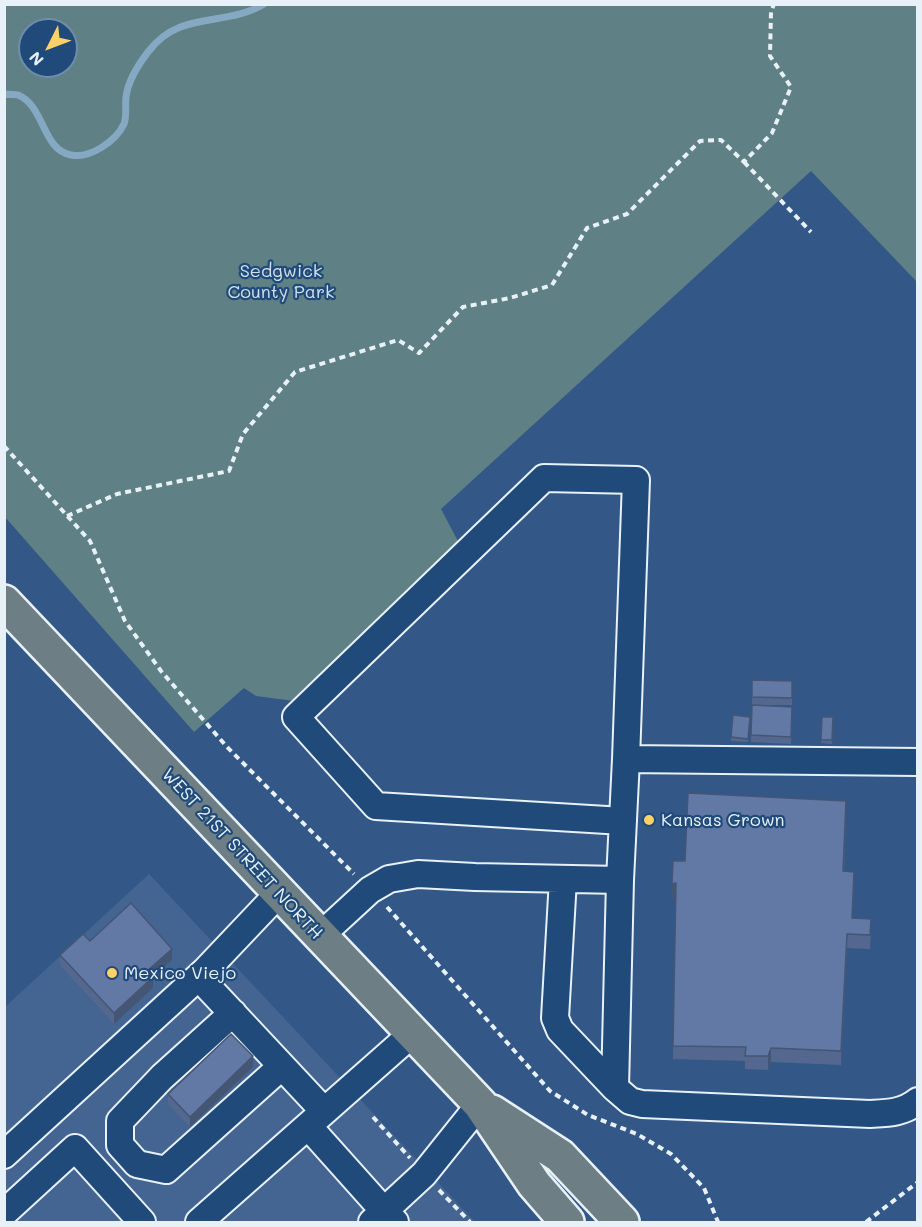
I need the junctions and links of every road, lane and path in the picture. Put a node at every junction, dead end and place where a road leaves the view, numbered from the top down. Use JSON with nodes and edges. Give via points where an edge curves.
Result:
{"nodes":[{"id":1,"x":774,"y":4,"type":"edge"},
{"id":2,"x":744,"y":162,"type":"junction"},
{"id":3,"x":811,"y":232,"type":"dead end"},
{"id":4,"x":4,"y":446,"type":"edge"},
{"id":5,"x":67,"y":516,"type":"junction"},
{"id":6,"x":4,"y":602,"type":"edge"},
{"id":7,"x":626,"y":759,"type":"junction"},
{"id":8,"x":918,"y":762,"type":"edge"},
{"id":9,"x":623,"y":820,"type":"junction"},
{"id":10,"x":563,"y":879,"type":"junction"},
{"id":11,"x":620,"y":880,"type":"junction"},
{"id":12,"x":370,"y":890,"type":"junction"},
{"id":13,"x":279,"y":893,"type":"junction"},
{"id":14,"x":320,"y":936,"type":"junction"},
{"id":15,"x":206,"y":970,"type":"junction"},
{"id":16,"x":233,"y":1013,"type":"junction"},
{"id":17,"x":413,"y":1033,"type":"junction"},
{"id":18,"x":282,"y":1066,"type":"junction"},
{"id":19,"x":615,"y":1088,"type":"junction"},
{"id":20,"x":918,"y":1101,"type":"edge"},
{"id":21,"x":480,"y":1104,"type":"junction"},
{"id":22,"x":316,"y":1119,"type":"junction"},
{"id":23,"x":4,"y":1155,"type":"edge"},
{"id":24,"x":918,"y":1182,"type":"edge"},
{"id":25,"x":7,"y":1214,"type":"edge"},
{"id":26,"x":384,"y":1219,"type":"edge"},
{"id":27,"x":142,"y":1222,"type":"edge"},
{"id":28,"x":199,"y":1222,"type":"edge"},
{"id":29,"x":567,"y":1222,"type":"edge"},
{"id":30,"x":622,"y":1222,"type":"edge"},
{"id":31,"x":718,"y":1222,"type":"edge"},
{"id":32,"x":866,"y":1222,"type":"edge"}],
"edges":[{"from":1,"to":2,"type":"path","via":[[770,56],[791,87],[772,133]]},
{"from":2,"to":3,"type":"path"},
{"from":2,"to":5,"type":"path","via":[[722,140],[700,141],[627,214],[586,228],[552,285],[463,307],[419,353],[398,340],[296,372],[243,434],[229,471],[117,494]]},
{"from":4,"to":5,"type":"path"},
{"from":5,"to":12,"type":"path","via":[[90,541],[125,621],[161,671],[226,747]]},
{"from":6,"to":13,"type":"main road","name":"WEST 21ST STREET NORTH"},
{"from":7,"to":8,"type":"lane"},
{"from":7,"to":9,"type":"lane"},
{"from":7,"to":9,"type":"lane","via":[[636,480],[544,478],[296,717],[376,806]]},
{"from":9,"to":11,"type":"lane"},
{"from":10,"to":11,"type":"lane"},
{"from":10,"to":12,"type":"lane","via":[[418,874],[389,879]]},
{"from":10,"to":19,"type":"lane","via":[[555,1018],[560,1030]]},
{"from":11,"to":19,"type":"lane"},
{"from":12,"to":14,"type":"lane"},
{"from":12,"to":31,"type":"path","via":[[550,1091],[588,1115],[637,1134],[671,1154],[704,1188]]},
{"from":13,"to":14,"type":"main road","name":"WEST 21ST STREET NORTH"},
{"from":13,"to":15,"type":"lane"},
{"from":14,"to":17,"type":"main road","name":"WEST 21ST STREET NORTH"},
{"from":15,"to":16,"type":"lane","via":[[208,987]]},
{"from":15,"to":23,"type":"lane"},
{"from":16,"to":18,"type":"lane"},
{"from":16,"to":18,"type":"lane","via":[[120,1121],[120,1145],[137,1164],[166,1170]]},
{"from":17,"to":21,"type":"main road","name":"WEST 21ST STREET NORTH"},
{"from":17,"to":22,"type":"lane"},
{"from":18,"to":22,"type":"lane"},
{"from":19,"to":20,"type":"lane","via":[[630,1101],[642,1104],[870,1114],[895,1113]]},
{"from":21,"to":26,"type":"lane"},
{"from":21,"to":29,"type":"main road","name":"WEST 21ST STREET NORTH","via":[[534,1184]]},
{"from":21,"to":30,"type":"main road","name":"WEST 21ST STREET NORTH","via":[[560,1156]]},
{"from":22,"to":26,"type":"lane"},
{"from":22,"to":28,"type":"lane"},
{"from":24,"to":32,"type":"path"},
{"from":25,"to":27,"type":"lane","via":[[75,1148]]}]}
